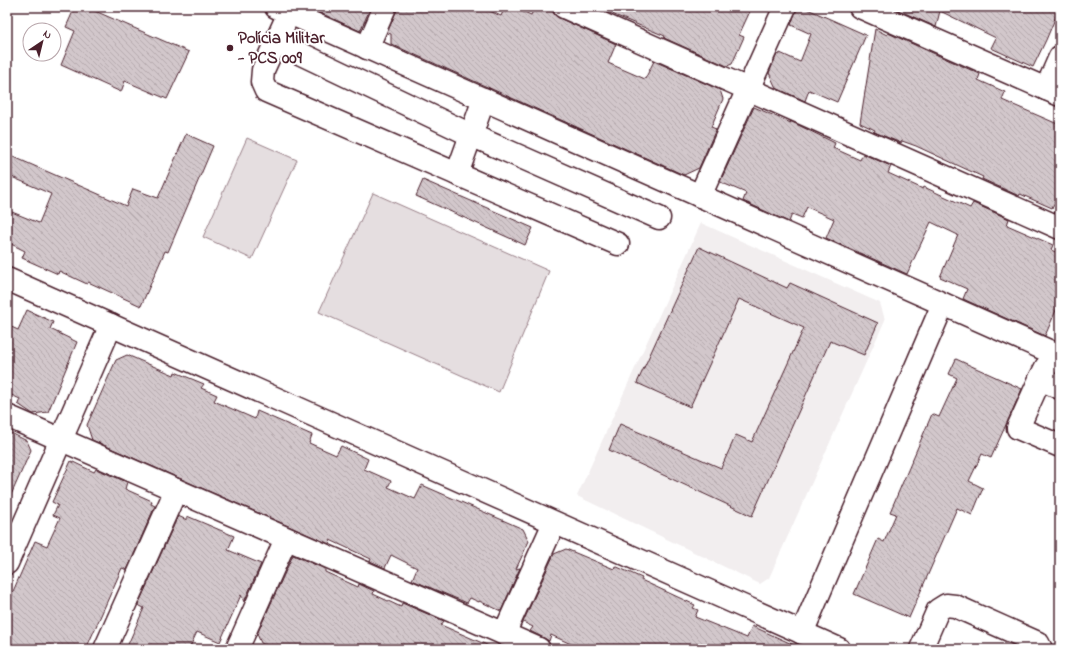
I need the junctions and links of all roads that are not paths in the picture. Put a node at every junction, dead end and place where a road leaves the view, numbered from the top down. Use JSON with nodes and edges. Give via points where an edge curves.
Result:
{"nodes":[{"id":1,"x":386,"y":7,"type":"edge"},
{"id":2,"x":564,"y":7,"type":"edge"},
{"id":3,"x":785,"y":7,"type":"edge"},
{"id":4,"x":860,"y":7,"type":"edge"},
{"id":5,"x":282,"y":10,"type":"edge"},
{"id":6,"x":276,"y":42,"type":"junction"},
{"id":7,"x":368,"y":48,"type":"junction"},
{"id":8,"x":1060,"y":57,"type":"edge"},
{"id":9,"x":748,"y":89,"type":"junction"},
{"id":10,"x":1053,"y":92,"type":"edge"},
{"id":11,"x":484,"y":100,"type":"junction"},
{"id":12,"x":471,"y":135,"type":"junction"},
{"id":13,"x":457,"y":174,"type":"junction"},
{"id":14,"x":700,"y":196,"type":"junction"},
{"id":15,"x":659,"y":218,"type":"dead end"},
{"id":16,"x":1060,"y":228,"type":"edge"},
{"id":17,"x":618,"y":244,"type":"dead end"},
{"id":18,"x":7,"y":279,"type":"edge"},
{"id":19,"x":943,"y":304,"type":"junction"},
{"id":20,"x":110,"y":326,"type":"junction"},
{"id":21,"x":1058,"y":349,"type":"edge"},
{"id":22,"x":1040,"y":379,"type":"junction"},
{"id":23,"x":1060,"y":388,"type":"edge"},
{"id":24,"x":7,"y":416,"type":"edge"},
{"id":25,"x":60,"y":440,"type":"junction"},
{"id":26,"x":1060,"y":446,"type":"edge"},
{"id":27,"x":176,"y":490,"type":"junction"},
{"id":28,"x":554,"y":523,"type":"junction"},
{"id":29,"x":286,"y":539,"type":"junction"},
{"id":30,"x":7,"y":563,"type":"edge"},
{"id":31,"x":802,"y":633,"type":"junction"},
{"id":32,"x":504,"y":634,"type":"junction"},
{"id":33,"x":923,"y":648,"type":"edge"},
{"id":34,"x":105,"y":649,"type":"edge"},
{"id":35,"x":236,"y":649,"type":"edge"},
{"id":36,"x":539,"y":649,"type":"edge"},
{"id":37,"x":839,"y":649,"type":"edge"},
{"id":38,"x":1041,"y":649,"type":"edge"}],
"edges":[{"from":1,"to":7,"type":"street"},
{"from":2,"to":9,"type":"street"},
{"from":3,"to":9,"type":"street"},
{"from":4,"to":10,"type":"street"},
{"from":5,"to":6,"type":"street"},
{"from":5,"to":7,"type":"street"},
{"from":6,"to":12,"type":"street"},
{"from":6,"to":13,"type":"street","via":[[263,70],[262,82],[266,91]]},
{"from":7,"to":11,"type":"street"},
{"from":8,"to":10,"type":"street"},
{"from":9,"to":14,"type":"street"},
{"from":9,"to":16,"type":"street"},
{"from":11,"to":12,"type":"street"},
{"from":11,"to":14,"type":"street"},
{"from":12,"to":13,"type":"street"},
{"from":12,"to":15,"type":"street"},
{"from":13,"to":17,"type":"street"},
{"from":14,"to":19,"type":"street"},
{"from":18,"to":20,"type":"street"},
{"from":19,"to":21,"type":"street"},
{"from":19,"to":31,"type":"street"},
{"from":20,"to":25,"type":"street"},
{"from":20,"to":28,"type":"street"},
{"from":21,"to":22,"type":"street"},
{"from":22,"to":23,"type":"street"},
{"from":22,"to":26,"type":"street","via":[[1018,428]]},
{"from":24,"to":25,"type":"street"},
{"from":25,"to":27,"type":"street"},
{"from":25,"to":30,"type":"street"},
{"from":27,"to":29,"type":"street"},
{"from":27,"to":34,"type":"street"},
{"from":28,"to":31,"type":"street"},
{"from":28,"to":32,"type":"street"},
{"from":29,"to":32,"type":"street"},
{"from":29,"to":35,"type":"street"},
{"from":31,"to":37,"type":"street"},
{"from":32,"to":36,"type":"street"},
{"from":33,"to":38,"type":"street","via":[[938,610],[946,606],[955,606],[1038,643]]}]}
